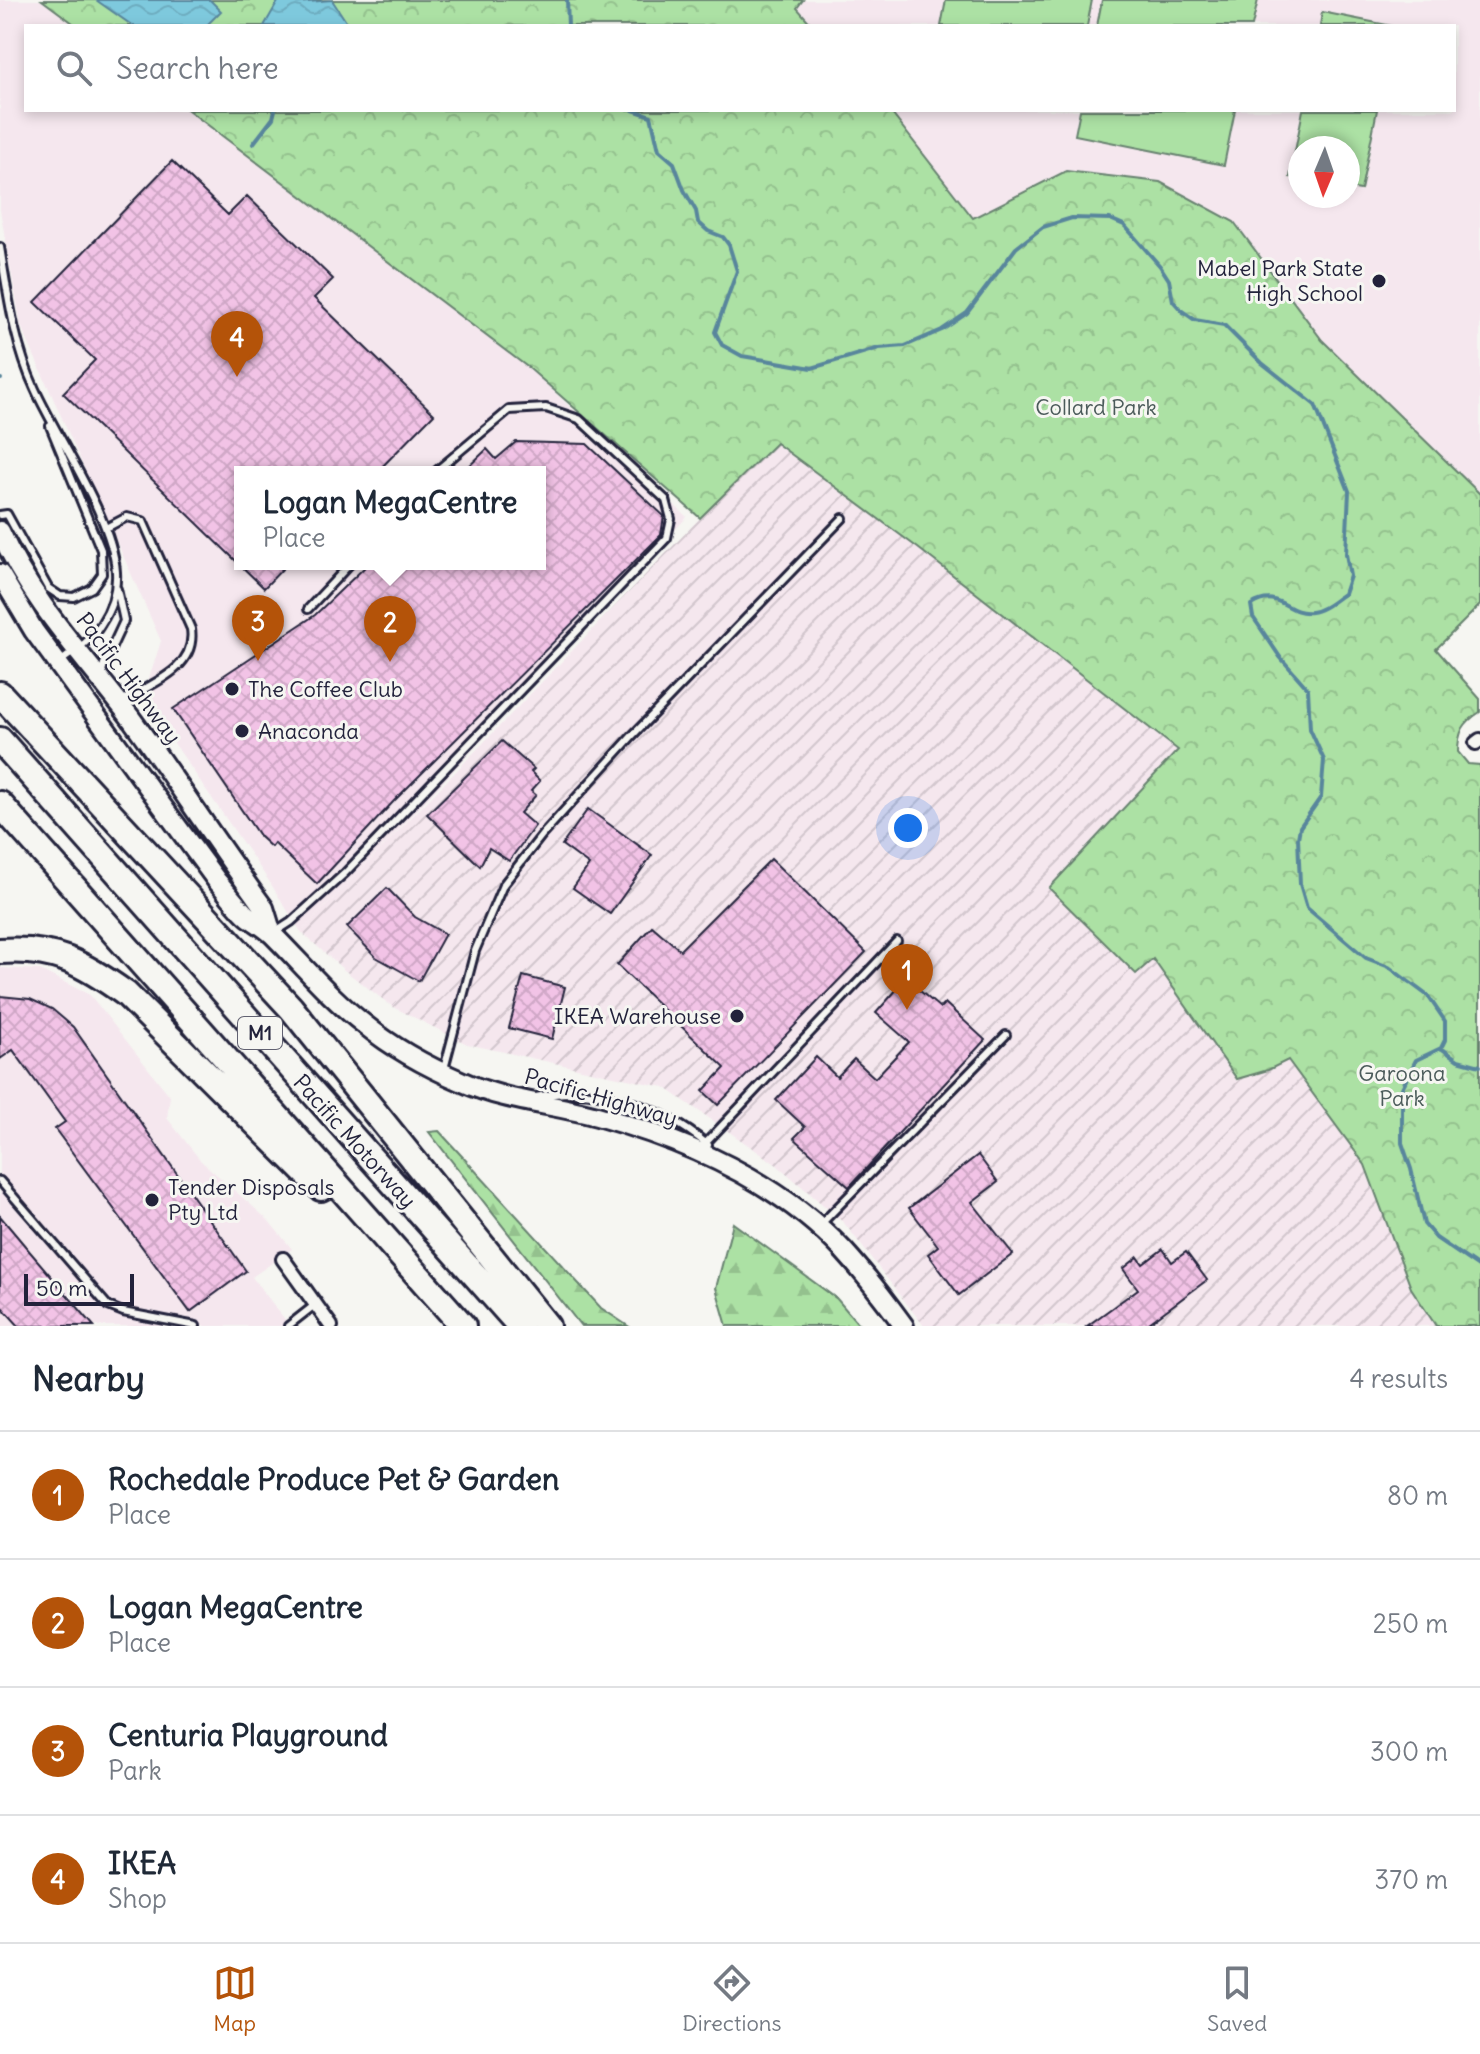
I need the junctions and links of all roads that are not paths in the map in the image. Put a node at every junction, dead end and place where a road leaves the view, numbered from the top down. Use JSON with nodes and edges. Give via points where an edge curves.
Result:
{"nodes":[{"id":1,"x":0,"y":247,"type":"edge"},
{"id":2,"x":40,"y":398,"type":"junction"},
{"id":3,"x":442,"y":466,"type":"edge"},
{"id":4,"x":0,"y":515,"type":"edge"},
{"id":5,"x":843,"y":518,"type":"dead end"},
{"id":6,"x":106,"y":528,"type":"junction"},
{"id":7,"x":0,"y":531,"type":"edge"},
{"id":8,"x":344,"y":570,"type":"edge"},
{"id":9,"x":0,"y":574,"type":"edge"},
{"id":10,"x":116,"y":585,"type":"junction"},
{"id":11,"x":308,"y":609,"type":"dead end"},
{"id":12,"x":77,"y":649,"type":"junction"},
{"id":13,"x":58,"y":664,"type":"junction"},
{"id":14,"x":101,"y":679,"type":"junction"},
{"id":15,"x":0,"y":694,"type":"edge"},
{"id":16,"x":119,"y":702,"type":"junction"},
{"id":17,"x":0,"y":740,"type":"edge"},
{"id":18,"x":0,"y":804,"type":"edge"},
{"id":19,"x":272,"y":934,"type":"junction"},
{"id":20,"x":897,"y":941,"type":"dead end"},
{"id":21,"x":0,"y":951,"type":"edge"},
{"id":22,"x":1006,"y":1035,"type":"dead end"},
{"id":23,"x":443,"y":1073,"type":"junction"},
{"id":24,"x":702,"y":1147,"type":"junction"},
{"id":25,"x":0,"y":1181,"type":"edge"},
{"id":26,"x":819,"y":1226,"type":"junction"},
{"id":27,"x":283,"y":1259,"type":"dead end"},
{"id":28,"x":316,"y":1304,"type":"junction"},
{"id":29,"x":462,"y":1325,"type":"edge"},
{"id":30,"x":196,"y":1326,"type":"edge"},
{"id":31,"x":288,"y":1326,"type":"edge"},
{"id":32,"x":331,"y":1326,"type":"edge"},
{"id":33,"x":520,"y":1326,"type":"edge"},
{"id":34,"x":547,"y":1326,"type":"edge"},
{"id":35,"x":904,"y":1326,"type":"edge"}],
"edges":[{"from":1,"to":2,"type":"lane","via":[[15,335]]},
{"from":2,"to":4,"type":"lane","via":[[101,550],[102,574],[92,588],[74,597],[60,596],[48,588],[7,514]]},
{"from":2,"to":6,"type":"lane"},
{"from":3,"to":19,"type":"lane","via":[[509,410],[546,408],[579,419],[666,500],[671,519],[667,538],[345,873]]},
{"from":5,"to":23,"type":"lane","via":[[632,736],[503,885],[475,951]]},
{"from":6,"to":10,"type":"lane"},
{"from":6,"to":16,"type":"lane","via":[[127,517],[143,521],[192,640],[180,666]]},
{"from":7,"to":12,"type":"street","name":"Pacific Highway","via":[[22,573]]},
{"from":8,"to":11,"type":"lane"},
{"from":9,"to":13,"type":"street","name":"Pacific Highway"},
{"from":10,"to":12,"type":"lane","via":[[100,626]]},
{"from":10,"to":14,"type":"lane","via":[[124,621]]},
{"from":12,"to":13,"type":"lane"},
{"from":12,"to":14,"type":"street","name":"Pacific Highway"},
{"from":13,"to":19,"type":"street","name":"Pacific Highway","via":[[193,851],[247,915]]},
{"from":14,"to":16,"type":"street","name":"Pacific Highway"},
{"from":15,"to":34,"type":"highway","via":[[291,1008]]},
{"from":16,"to":19,"type":"street","name":"Pacific Highway","via":[[264,908]]},
{"from":17,"to":33,"type":"highway","name":"Pacific Motorway","number":"M1"},
{"from":18,"to":29,"type":"highway","name":"Pacific Motorway","number":"M1"},
{"from":19,"to":23,"type":"street","name":"Pacific Highway","via":[[363,1024]]},
{"from":20,"to":24,"type":"lane"},
{"from":21,"to":29,"type":"highway","via":[[27,949],[64,956],[126,994]]},
{"from":22,"to":26,"type":"lane"},
{"from":23,"to":24,"type":"street","name":"Pacific Highway","via":[[493,1093]]},
{"from":24,"to":26,"type":"street","name":"Pacific Highway"},
{"from":25,"to":30,"type":"lane","via":[[108,1306]]},
{"from":26,"to":35,"type":"street","name":"Pacific Highway"},
{"from":27,"to":28,"type":"street"},
{"from":28,"to":31,"type":"lane"},
{"from":28,"to":32,"type":"street"}]}
